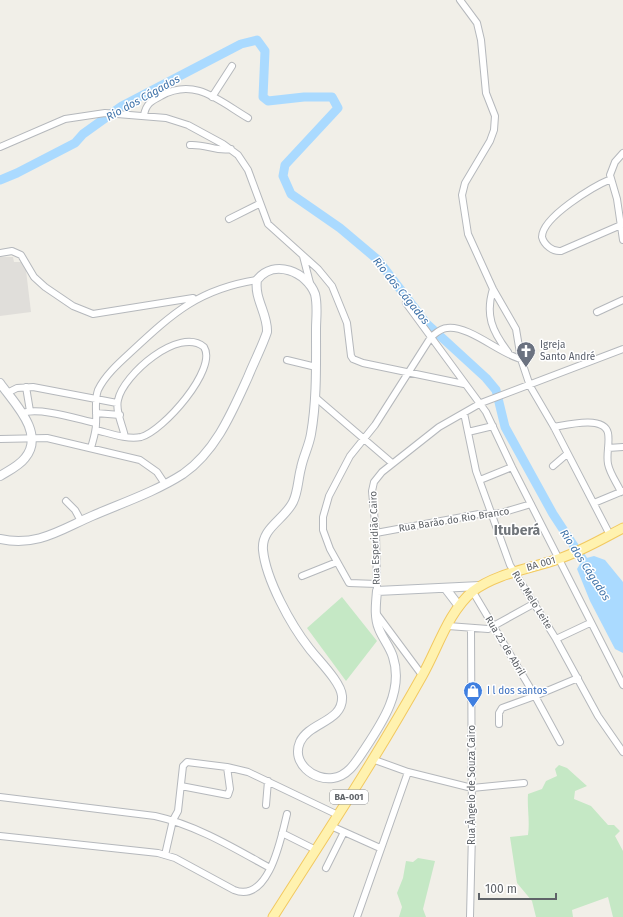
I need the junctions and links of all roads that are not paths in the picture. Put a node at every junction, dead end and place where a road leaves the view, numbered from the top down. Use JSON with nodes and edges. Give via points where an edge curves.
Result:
{"nodes":[{"id":1,"x":460,"y":0,"type":"edge"},
{"id":2,"x":232,"y":66,"type":"dead end"},
{"id":3,"x":212,"y":97,"type":"junction"},
{"id":4,"x":144,"y":115,"type":"junction"},
{"id":5,"x":248,"y":118,"type":"dead end"},
{"id":6,"x":190,"y":144,"type":"dead end"},
{"id":7,"x":0,"y":146,"type":"edge"},
{"id":8,"x":231,"y":149,"type":"junction"},
{"id":9,"x":623,"y":153,"type":"edge"},
{"id":10,"x":611,"y":179,"type":"junction"},
{"id":11,"x":620,"y":199,"type":"edge"},
{"id":12,"x":259,"y":204,"type":"junction"},
{"id":13,"x":229,"y":219,"type":"dead end"},
{"id":14,"x":621,"y":225,"type":"junction"},
{"id":15,"x":623,"y":240,"type":"edge"},
{"id":16,"x":0,"y":254,"type":"edge"},
{"id":17,"x":303,"y":256,"type":"junction"},
{"id":18,"x":257,"y":280,"type":"junction"},
{"id":19,"x":310,"y":283,"type":"junction"},
{"id":20,"x":493,"y":289,"type":"junction"},
{"id":21,"x":198,"y":298,"type":"junction"},
{"id":22,"x":623,"y":300,"type":"edge"},
{"id":23,"x":406,"y":303,"type":"dead end"},
{"id":24,"x":597,"y":312,"type":"dead end"},
{"id":25,"x":432,"y":336,"type":"junction"},
{"id":26,"x":623,"y":349,"type":"edge"},
{"id":27,"x":512,"y":357,"type":"junction"},
{"id":28,"x":287,"y":360,"type":"dead end"},
{"id":29,"x":521,"y":360,"type":"junction"},
{"id":30,"x":316,"y":367,"type":"junction"},
{"id":31,"x":410,"y":372,"type":"junction"},
{"id":32,"x":0,"y":382,"type":"edge"},
{"id":33,"x":464,"y":384,"type":"junction"},
{"id":34,"x":26,"y":387,"type":"junction"},
{"id":35,"x":528,"y":387,"type":"junction"},
{"id":36,"x":7,"y":392,"type":"junction"},
{"id":37,"x":315,"y":397,"type":"junction"},
{"id":38,"x":96,"y":400,"type":"junction"},
{"id":39,"x":117,"y":403,"type":"junction"},
{"id":40,"x":481,"y":403,"type":"junction"},
{"id":41,"x":30,"y":411,"type":"junction"},
{"id":42,"x":22,"y":413,"type":"junction"},
{"id":43,"x":96,"y":413,"type":"junction"},
{"id":44,"x":464,"y":413,"type":"junction"},
{"id":45,"x":120,"y":415,"type":"junction"},
{"id":46,"x":493,"y":426,"type":"junction"},
{"id":47,"x":96,"y":427,"type":"junction"},
{"id":48,"x":554,"y":427,"type":"junction"},
{"id":49,"x":468,"y":432,"type":"junction"},
{"id":50,"x":125,"y":437,"type":"junction"},
{"id":51,"x":32,"y":438,"type":"junction"},
{"id":52,"x":0,"y":439,"type":"edge"},
{"id":53,"x":363,"y":439,"type":"junction"},
{"id":54,"x":623,"y":447,"type":"edge"},
{"id":55,"x":91,"y":448,"type":"junction"},
{"id":56,"x":608,"y":448,"type":"junction"},
{"id":57,"x":567,"y":454,"type":"junction"},
{"id":58,"x":392,"y":463,"type":"junction"},
{"id":59,"x":553,"y":466,"type":"dead end"},
{"id":60,"x":512,"y":467,"type":"junction"},
{"id":61,"x":0,"y":476,"type":"edge"},
{"id":62,"x":480,"y":480,"type":"junction"},
{"id":63,"x":165,"y":484,"type":"junction"},
{"id":64,"x":622,"y":492,"type":"edge"},
{"id":65,"x":66,"y":501,"type":"dead end"},
{"id":66,"x":531,"y":504,"type":"junction"},
{"id":67,"x":594,"y":504,"type":"junction"},
{"id":68,"x":492,"y":514,"type":"junction"},
{"id":69,"x":82,"y":521,"type":"junction"},
{"id":70,"x":623,"y":528,"type":"edge"},
{"id":71,"x":376,"y":533,"type":"junction"},
{"id":72,"x":606,"y":537,"type":"junction"},
{"id":73,"x":0,"y":539,"type":"edge"},
{"id":74,"x":561,"y":558,"type":"junction"},
{"id":75,"x":337,"y":562,"type":"junction"},
{"id":76,"x":514,"y":572,"type":"junction"},
{"id":77,"x":302,"y":576,"type":"dead end"},
{"id":78,"x":480,"y":586,"type":"junction"},
{"id":79,"x":377,"y":588,"type":"junction"},
{"id":80,"x":446,"y":589,"type":"junction"},
{"id":81,"x":473,"y":592,"type":"junction"},
{"id":82,"x":535,"y":604,"type":"junction"},
{"id":83,"x":459,"y":606,"type":"junction"},
{"id":84,"x":376,"y":612,"type":"junction"},
{"id":85,"x":590,"y":623,"type":"junction"},
{"id":86,"x":448,"y":626,"type":"junction"},
{"id":87,"x":494,"y":627,"type":"junction"},
{"id":88,"x":471,"y":629,"type":"junction"},
{"id":89,"x":556,"y":639,"type":"junction"},
{"id":90,"x":422,"y":675,"type":"junction"},
{"id":91,"x":578,"y":678,"type":"junction"},
{"id":92,"x":623,"y":685,"type":"edge"},
{"id":93,"x":535,"y":696,"type":"junction"},
{"id":94,"x":499,"y":724,"type":"dead end"},
{"id":95,"x":560,"y":742,"type":"dead end"},
{"id":96,"x":623,"y":752,"type":"edge"},
{"id":97,"x":372,"y":759,"type":"junction"},
{"id":98,"x":227,"y":767,"type":"junction"},
{"id":99,"x":408,"y":772,"type":"junction"},
{"id":100,"x":268,"y":781,"type":"junction"},
{"id":101,"x":524,"y":783,"type":"dead end"},
{"id":102,"x":181,"y":786,"type":"junction"},
{"id":103,"x":472,"y":788,"type":"junction"},
{"id":104,"x":0,"y":797,"type":"edge"},
{"id":105,"x":266,"y":805,"type":"dead end"},
{"id":106,"x":287,"y":814,"type":"dead end"},
{"id":107,"x":338,"y":815,"type":"junction"},
{"id":108,"x":173,"y":820,"type":"junction"},
{"id":109,"x":330,"y":826,"type":"junction"},
{"id":110,"x":344,"y":832,"type":"junction"},
{"id":111,"x":282,"y":833,"type":"junction"},
{"id":112,"x":0,"y":836,"type":"edge"},
{"id":113,"x":380,"y":848,"type":"junction"},
{"id":114,"x":316,"y":850,"type":"junction"},
{"id":115,"x":165,"y":855,"type":"junction"},
{"id":116,"x":270,"y":868,"type":"junction"},
{"id":117,"x":326,"y":868,"type":"dead end"},
{"id":118,"x":273,"y":917,"type":"edge"},
{"id":119,"x":357,"y":917,"type":"edge"},
{"id":120,"x":470,"y":917,"type":"edge"}],
"edges":[{"from":1,"to":20,"type":"street","via":[[477,23],[482,40],[486,93],[494,116],[494,130],[490,141],[465,183],[462,195],[468,234]]},
{"from":2,"to":3,"type":"street"},
{"from":3,"to":4,"type":"street","via":[[189,88],[174,89],[147,104]]},
{"from":3,"to":5,"type":"street"},
{"from":4,"to":7,"type":"street","via":[[105,113],[64,119]]},
{"from":4,"to":8,"type":"street","via":[[181,123]]},
{"from":6,"to":8,"type":"street","via":[[202,144],[224,151]]},
{"from":8,"to":12,"type":"street","via":[[248,170]]},
{"from":9,"to":10,"type":"street","via":[[612,169]]},
{"from":10,"to":11,"type":"street"},
{"from":10,"to":14,"type":"street","via":[[584,194],[555,216],[545,226],[542,236],[545,243],[554,251],[561,251]]},
{"from":11,"to":14,"type":"street"},
{"from":12,"to":13,"type":"street"},
{"from":12,"to":17,"type":"street","via":[[273,229]]},
{"from":14,"to":15,"type":"street"},
{"from":16,"to":21,"type":"street","via":[[12,250],[21,255],[34,277],[46,287],[73,306],[93,314]]},
{"from":17,"to":19,"type":"street"},
{"from":17,"to":31,"type":"street","via":[[328,280],[337,295],[347,324],[353,359]]},
{"from":18,"to":19,"type":"main road","via":[[264,273],[282,269],[298,273]]},
{"from":18,"to":21,"type":"street","via":[[232,285]]},
{"from":18,"to":63,"type":"main road","via":[[257,294],[266,320],[266,332],[246,380],[224,427],[204,456]]},
{"from":19,"to":30,"type":"main road","via":[[317,299]]},
{"from":20,"to":27,"type":"street","via":[[489,318],[501,343]]},
{"from":20,"to":29,"type":"street","via":[[516,329]]},
{"from":21,"to":38,"type":"street","via":[[166,320],[121,362],[101,385]]},
{"from":22,"to":24,"type":"street"},
{"from":23,"to":25,"type":"street"},
{"from":25,"to":27,"type":"street","via":[[443,329],[453,328],[473,335]]},
{"from":25,"to":31,"type":"street"},
{"from":25,"to":33,"type":"street"},
{"from":26,"to":35,"type":"street"},
{"from":27,"to":29,"type":"street"},
{"from":28,"to":30,"type":"street"},
{"from":29,"to":35,"type":"street"},
{"from":30,"to":37,"type":"main road"},
{"from":31,"to":33,"type":"street"},
{"from":31,"to":53,"type":"street"},
{"from":32,"to":36,"type":"main road"},
{"from":33,"to":40,"type":"street"},
{"from":34,"to":36,"type":"street"},
{"from":34,"to":38,"type":"street"},
{"from":34,"to":41,"type":"street"},
{"from":35,"to":40,"type":"street","name":"Rua Esperidião Cairo"},
{"from":35,"to":48,"type":"street"},
{"from":36,"to":42,"type":"main road"},
{"from":37,"to":53,"type":"street"},
{"from":37,"to":84,"type":"main road","via":[[311,435],[301,464],[293,501],[268,531],[263,545],[264,559],[288,616],[342,692],[340,709],[307,733],[298,748],[300,760],[307,771],[314,775],[338,777],[350,769],[379,728],[389,708],[395,682],[395,664],[378,628]]},
{"from":38,"to":39,"type":"street"},
{"from":38,"to":43,"type":"street"},
{"from":39,"to":45,"type":"street"},
{"from":39,"to":50,"type":"street","via":[[131,377],[156,354],[187,342],[204,346],[207,354],[204,367],[193,389],[176,409],[153,431],[140,437]]},
{"from":40,"to":44,"type":"street","name":"Rua Esperidião Cairo"},
{"from":40,"to":46,"type":"street"},
{"from":41,"to":42,"type":"street"},
{"from":41,"to":47,"type":"street"},
{"from":42,"to":51,"type":"main road","via":[[31,430]]},
{"from":43,"to":45,"type":"street"},
{"from":43,"to":47,"type":"street"},
{"from":44,"to":49,"type":"street","name":"Rua Melo Leite"},
{"from":44,"to":58,"type":"street","name":"Rua Esperidião Cairo","via":[[439,427]]},
{"from":45,"to":50,"type":"street"},
{"from":46,"to":49,"type":"street"},
{"from":46,"to":60,"type":"street"},
{"from":47,"to":50,"type":"street"},
{"from":47,"to":55,"type":"street"},
{"from":48,"to":56,"type":"street","via":[[583,423],[600,425],[607,431]]},
{"from":48,"to":57,"type":"street"},
{"from":49,"to":62,"type":"street","name":"Rua Melo Leite","via":[[472,457]]},
{"from":51,"to":52,"type":"street"},
{"from":51,"to":55,"type":"street","via":[[46,438]]},
{"from":51,"to":61,"type":"main road","via":[[29,453],[24,459]]},
{"from":53,"to":58,"type":"street"},
{"from":53,"to":75,"type":"street","via":[[332,487],[324,516],[323,530]]},
{"from":54,"to":56,"type":"street"},
{"from":55,"to":63,"type":"street","via":[[145,463],[157,472]]},
{"from":56,"to":64,"type":"street","via":[[608,466]]},
{"from":57,"to":59,"type":"street"},
{"from":57,"to":67,"type":"street"},
{"from":58,"to":71,"type":"street","name":"Rua Esperidião Cairo","via":[[377,478],[373,486]]},
{"from":60,"to":62,"type":"street"},
{"from":60,"to":66,"type":"street"},
{"from":62,"to":68,"type":"street","name":"Rua Melo Leite"},
{"from":63,"to":69,"type":"main road"},
{"from":64,"to":67,"type":"street"},
{"from":65,"to":69,"type":"street"},
{"from":66,"to":68,"type":"street","name":"Rua Barão do Rio Branco"},
{"from":66,"to":74,"type":"street"},
{"from":67,"to":72,"type":"street"},
{"from":68,"to":71,"type":"street","name":"Rua Barão do Rio Branco","via":[[479,514]]},
{"from":68,"to":76,"type":"street","name":"Rua Melo Leite","via":[[502,547]]},
{"from":69,"to":73,"type":"main road","via":[[29,542]]},
{"from":70,"to":72,"type":"main road","name":"BA 001"},
{"from":71,"to":79,"type":"street","name":"Rua Esperidião Cairo"},
{"from":72,"to":74,"type":"main road","name":"BA 001"},
{"from":74,"to":76,"type":"main road","name":"BA 001","number":"BA-001"},
{"from":74,"to":85,"type":"street"},
{"from":75,"to":77,"type":"street"},
{"from":75,"to":79,"type":"street","via":[[349,584]]},
{"from":76,"to":78,"type":"main road","name":"BA 001","number":"BA-001"},
{"from":76,"to":82,"type":"street","name":"Rua Melo Leite"},
{"from":78,"to":80,"type":"main road"},
{"from":78,"to":81,"type":"main road","number":"BA-001"},
{"from":79,"to":80,"type":"main road"},
{"from":79,"to":84,"type":"main road"},
{"from":80,"to":83,"type":"main road"},
{"from":81,"to":83,"type":"main road","number":"BA-001"},
{"from":81,"to":87,"type":"street","name":"Rua 23 de Abril"},
{"from":82,"to":87,"type":"street"},
{"from":82,"to":89,"type":"street","name":"Rua Melo Leite"},
{"from":83,"to":86,"type":"main road","number":"BA-001"},
{"from":84,"to":90,"type":"street"},
{"from":85,"to":89,"type":"street"},
{"from":85,"to":92,"type":"street"},
{"from":86,"to":88,"type":"street"},
{"from":86,"to":90,"type":"main road","number":"BA-001"},
{"from":87,"to":88,"type":"street"},
{"from":87,"to":93,"type":"street","name":"Rua 23 de Abril"},
{"from":88,"to":103,"type":"street","name":"Rua Ângelo de Souza Cairo"},
{"from":89,"to":91,"type":"street","name":"Rua Melo Leite"},
{"from":90,"to":97,"type":"main road","number":"BA-001"},
{"from":91,"to":93,"type":"street"},
{"from":91,"to":96,"type":"street","name":"Rua Melo Leite","via":[[598,716]]},
{"from":93,"to":94,"type":"street","via":[[502,708],[499,713]]},
{"from":93,"to":95,"type":"street","name":"Rua 23 de Abril"},
{"from":97,"to":99,"type":"street"},
{"from":97,"to":107,"type":"main road","number":"BA-001"},
{"from":98,"to":100,"type":"street","via":[[248,772]]},
{"from":98,"to":102,"type":"street","via":[[185,762]]},
{"from":98,"to":102,"type":"street","via":[[230,790],[228,795]]},
{"from":99,"to":103,"type":"street"},
{"from":99,"to":113,"type":"street"},
{"from":100,"to":105,"type":"street"},
{"from":100,"to":107,"type":"street"},
{"from":101,"to":103,"type":"street"},
{"from":102,"to":108,"type":"street","via":[[178,811]]},
{"from":103,"to":120,"type":"street","name":"Rua Ângelo de Souza Cairo"},
{"from":104,"to":108,"type":"street"},
{"from":106,"to":111,"type":"street"},
{"from":107,"to":109,"type":"main road","number":"BA-001"},
{"from":108,"to":115,"type":"street"},
{"from":108,"to":116,"type":"street"},
{"from":109,"to":110,"type":"street"},
{"from":109,"to":114,"type":"main road","number":"BA-001"},
{"from":110,"to":113,"type":"street"},
{"from":110,"to":117,"type":"street"},
{"from":111,"to":114,"type":"street"},
{"from":111,"to":116,"type":"street"},
{"from":112,"to":115,"type":"street"},
{"from":113,"to":119,"type":"street"},
{"from":114,"to":118,"type":"main road","number":"BA-001"},
{"from":115,"to":116,"type":"street","via":[[244,893],[258,886]]}]}
